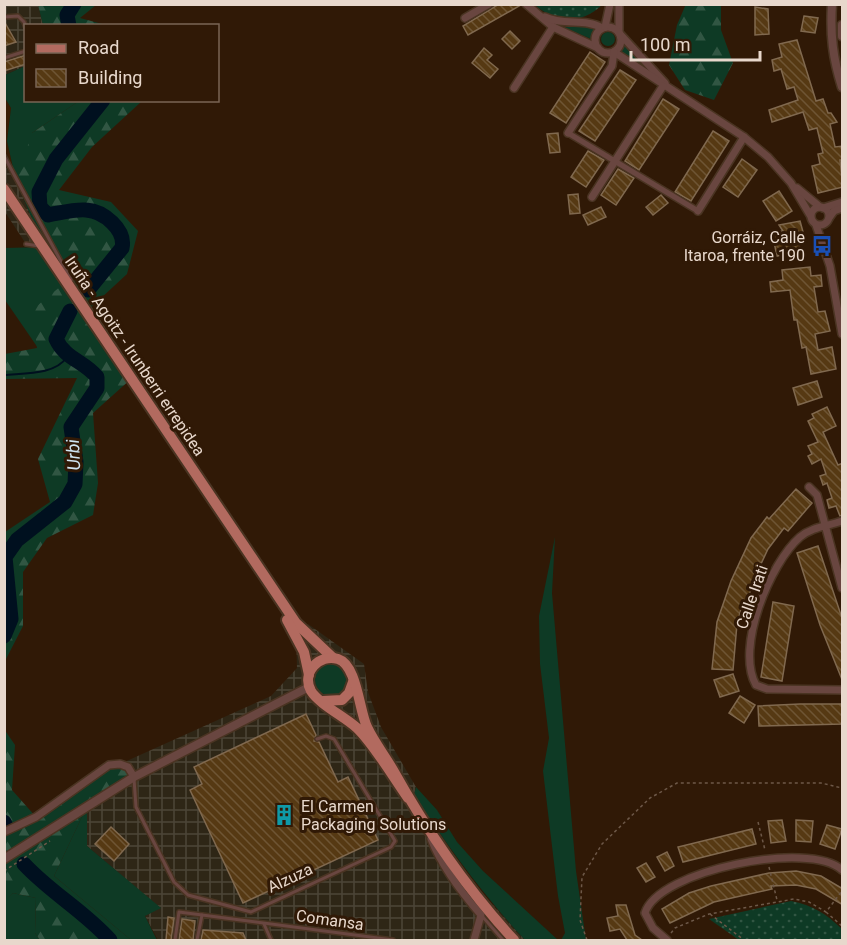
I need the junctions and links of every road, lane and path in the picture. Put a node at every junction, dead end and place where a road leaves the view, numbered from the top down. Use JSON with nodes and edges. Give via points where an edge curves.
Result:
{"nodes":[{"id":1,"x":489,"y":4,"type":"edge"},
{"id":2,"x":610,"y":4,"type":"edge"},
{"id":3,"x":619,"y":4,"type":"edge"},
{"id":4,"x":832,"y":4,"type":"edge"},
{"id":5,"x":529,"y":8,"type":"edge"},
{"id":6,"x":4,"y":17,"type":"edge"},
{"id":7,"x":465,"y":18,"type":"dead end"},
{"id":8,"x":25,"y":24,"type":"edge"},
{"id":9,"x":843,"y":25,"type":"edge"},
{"id":10,"x":553,"y":27,"type":"junction"},
{"id":11,"x":604,"y":27,"type":"junction"},
{"id":12,"x":619,"y":33,"type":"junction"},
{"id":13,"x":843,"y":36,"type":"edge"},
{"id":14,"x":598,"y":48,"type":"junction"},
{"id":15,"x":24,"y":52,"type":"edge"},
{"id":16,"x":614,"y":52,"type":"junction"},
{"id":17,"x":4,"y":58,"type":"edge"},
{"id":18,"x":663,"y":86,"type":"junction"},
{"id":19,"x":843,"y":87,"type":"edge"},
{"id":20,"x":514,"y":88,"type":"dead end"},
{"id":21,"x":678,"y":95,"type":"junction"},
{"id":22,"x":568,"y":133,"type":"joint"},
{"id":23,"x":744,"y":138,"type":"junction"},
{"id":24,"x":4,"y":156,"type":"edge"},
{"id":25,"x":616,"y":161,"type":"junction"},
{"id":26,"x":791,"y":183,"type":"junction"},
{"id":27,"x":4,"y":189,"type":"edge"},
{"id":28,"x":592,"y":197,"type":"dead end"},
{"id":29,"x":843,"y":202,"type":"edge"},
{"id":30,"x":822,"y":207,"type":"junction"},
{"id":31,"x":843,"y":208,"type":"edge"},
{"id":32,"x":698,"y":211,"type":"joint"},
{"id":33,"x":810,"y":215,"type":"junction"},
{"id":34,"x":829,"y":218,"type":"junction"},
{"id":35,"x":816,"y":225,"type":"junction"},
{"id":36,"x":26,"y":244,"type":"dead end"},
{"id":37,"x":44,"y":247,"type":"junction"},
{"id":38,"x":87,"y":310,"type":"junction"},
{"id":39,"x":843,"y":334,"type":"edge"},
{"id":40,"x":809,"y":487,"type":"dead end"},
{"id":41,"x":843,"y":521,"type":"edge"},
{"id":42,"x":825,"y":527,"type":"junction"},
{"id":43,"x":241,"y":541,"type":"junction"},
{"id":44,"x":843,"y":588,"type":"edge"},
{"id":45,"x":332,"y":657,"type":"junction"},
{"id":46,"x":309,"y":675,"type":"junction"},
{"id":47,"x":353,"y":682,"type":"junction"},
{"id":48,"x":309,"y":687,"type":"junction"},
{"id":49,"x":843,"y":690,"type":"edge"},
{"id":50,"x":323,"y":701,"type":"junction"},
{"id":51,"x":317,"y":739,"type":"dead end"},
{"id":52,"x":134,"y":777,"type":"junction"},
{"id":53,"x":843,"y":788,"type":"edge"},
{"id":54,"x":408,"y":798,"type":"junction"},
{"id":55,"x":428,"y":828,"type":"junction"},
{"id":56,"x":4,"y":832,"type":"edge"},
{"id":57,"x":32,"y":853,"type":"dead end"},
{"id":58,"x":4,"y":860,"type":"edge"},
{"id":59,"x":843,"y":870,"type":"edge"},
{"id":60,"x":4,"y":871,"type":"edge"},
{"id":61,"x":843,"y":891,"type":"edge"},
{"id":62,"x":826,"y":912,"type":"junction"},
{"id":63,"x":710,"y":914,"type":"junction"},
{"id":64,"x":202,"y":915,"type":"junction"},
{"id":65,"x":481,"y":915,"type":"junction"},
{"id":66,"x":264,"y":924,"type":"junction"},
{"id":67,"x":843,"y":926,"type":"edge"},
{"id":68,"x":175,"y":940,"type":"edge"},
{"id":69,"x":197,"y":940,"type":"edge"},
{"id":70,"x":271,"y":940,"type":"edge"},
{"id":71,"x":393,"y":940,"type":"edge"},
{"id":72,"x":474,"y":940,"type":"edge"},
{"id":73,"x":503,"y":940,"type":"edge"},
{"id":74,"x":514,"y":940,"type":"edge"},
{"id":75,"x":587,"y":940,"type":"edge"},
{"id":76,"x":667,"y":940,"type":"edge"},
{"id":77,"x":744,"y":940,"type":"edge"}],
"edges":[{"from":1,"to":7,"type":"street"},
{"from":2,"to":11,"type":"street"},
{"from":3,"to":12,"type":"street"},
{"from":4,"to":19,"type":"street","via":[[830,32]]},
{"from":5,"to":10,"type":"street"},
{"from":5,"to":11,"type":"street","via":[[556,22]]},
{"from":6,"to":8,"type":"lane","via":[[18,16]]},
{"from":9,"to":13,"type":"street"},
{"from":10,"to":14,"type":"street"},
{"from":10,"to":20,"type":"street"},
{"from":11,"to":12,"type":"street"},
{"from":11,"to":14,"type":"street","via":[[595,37]]},
{"from":12,"to":16,"type":"street","via":[[621,42]]},
{"from":12,"to":21,"type":"street"},
{"from":14,"to":16,"type":"street"},
{"from":15,"to":17,"type":"lane"},
{"from":16,"to":18,"type":"street"},
{"from":16,"to":22,"type":"street","via":[[612,66]]},
{"from":18,"to":21,"type":"street"},
{"from":18,"to":25,"type":"street"},
{"from":21,"to":23,"type":"street"},
{"from":22,"to":25,"type":"street"},
{"from":23,"to":26,"type":"street"},
{"from":23,"to":32,"type":"street"},
{"from":24,"to":38,"type":"lane"},
{"from":25,"to":28,"type":"street"},
{"from":25,"to":32,"type":"street"},
{"from":26,"to":30,"type":"street"},
{"from":26,"to":33,"type":"street"},
{"from":27,"to":37,"type":"main road","name":"Iruña - Agoitz - Irunberri errepidea"},
{"from":29,"to":30,"type":"street"},
{"from":30,"to":33,"type":"street","via":[[815,208]]},
{"from":30,"to":34,"type":"street"},
{"from":31,"to":34,"type":"street"},
{"from":33,"to":35,"type":"street"},
{"from":34,"to":35,"type":"street","via":[[824,225]]},
{"from":35,"to":39,"type":"street","via":[[830,266]]},
{"from":36,"to":37,"type":"lane"},
{"from":37,"to":38,"type":"main road","name":"Iruña - Agoitz - Irunberri errepidea"},
{"from":38,"to":43,"type":"main road","name":"Iruña - Agoitz - Irunberri errepidea"},
{"from":40,"to":42,"type":"street","via":[[817,495]]},
{"from":41,"to":42,"type":"street","name":"Calle Irati"},
{"from":42,"to":44,"type":"street"},
{"from":42,"to":49,"type":"street","name":"Calle Irati","via":[[810,529],[787,549],[772,573],[754,626],[750,674],[756,685],[767,689]]},
{"from":43,"to":45,"type":"main road","via":[[296,623]]},
{"from":43,"to":46,"type":"main road","via":[[291,626],[304,652]]},
{"from":45,"to":46,"type":"main road","via":[[320,659]]},
{"from":45,"to":47,"type":"main road","via":[[344,661],[352,672]]},
{"from":46,"to":48,"type":"main road"},
{"from":47,"to":50,"type":"main road","via":[[342,700]]},
{"from":47,"to":54,"type":"main road","via":[[367,728]]},
{"from":48,"to":50,"type":"main road"},
{"from":48,"to":52,"type":"street"},
{"from":50,"to":54,"type":"main road","via":[[358,729]]},
{"from":51,"to":52,"type":"lane","name":"Alzuza","via":[[334,739],[395,841],[392,847],[251,912],[188,895],[174,882],[136,807]]},
{"from":52,"to":56,"type":"street","via":[[128,767],[109,765],[36,817]]},
{"from":52,"to":58,"type":"street"},
{"from":53,"to":75,"type":"path","via":[[821,783],[676,783],[650,798],[602,844],[582,877],[580,920]]},
{"from":54,"to":55,"type":"main road"},
{"from":55,"to":65,"type":"street","via":[[437,854]]},
{"from":55,"to":74,"type":"main road"},
{"from":57,"to":60,"type":"path"},
{"from":59,"to":76,"type":"street","via":[[815,858],[791,856],[767,858],[681,880],[652,898],[645,913],[653,928]]},
{"from":61,"to":62,"type":"path"},
{"from":62,"to":63,"type":"path","via":[[794,898]]},
{"from":62,"to":67,"type":"path"},
{"from":63,"to":76,"type":"path","via":[[675,928]]},
{"from":63,"to":77,"type":"path"},
{"from":64,"to":66,"type":"lane","name":"Comansa"},
{"from":64,"to":68,"type":"lane","name":"Comansa","via":[[179,912]]},
{"from":64,"to":69,"type":"lane"},
{"from":65,"to":72,"type":"street"},
{"from":65,"to":73,"type":"lane"},
{"from":66,"to":70,"type":"lane"},
{"from":66,"to":71,"type":"lane","name":"Comansa"}]}
